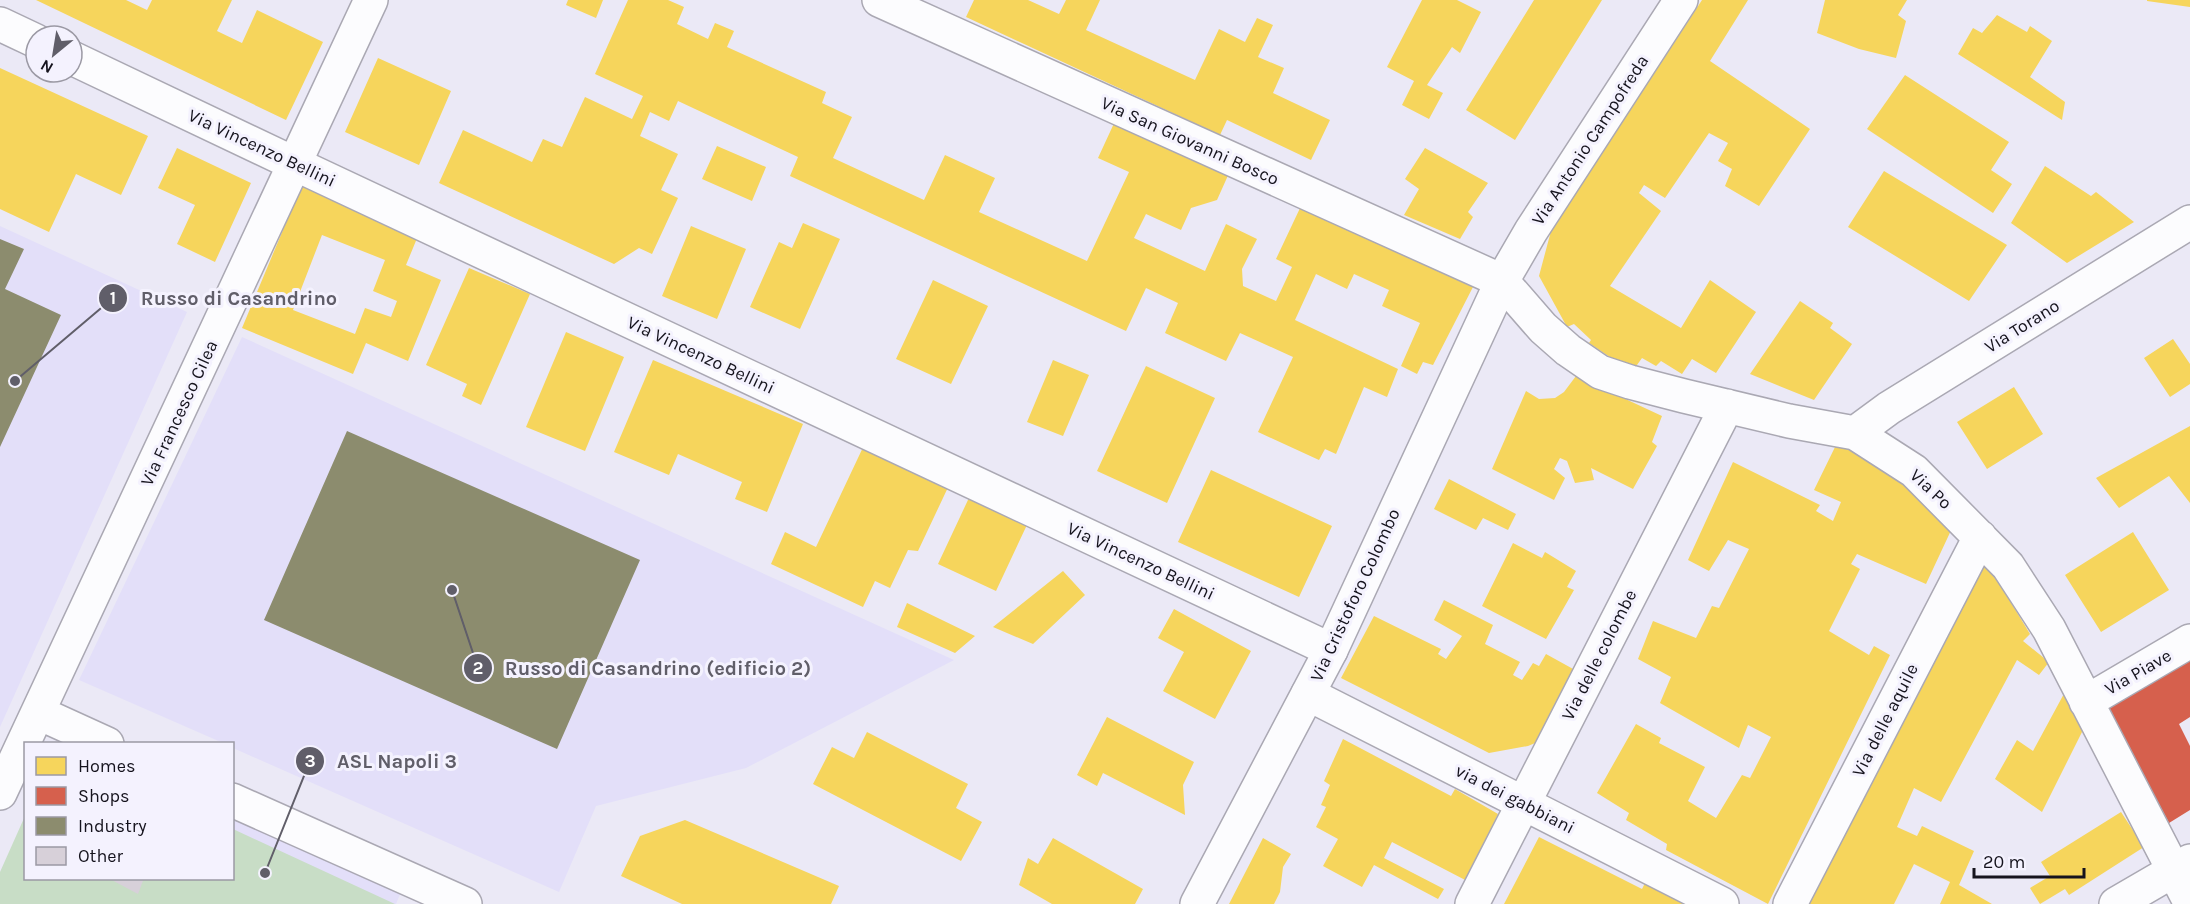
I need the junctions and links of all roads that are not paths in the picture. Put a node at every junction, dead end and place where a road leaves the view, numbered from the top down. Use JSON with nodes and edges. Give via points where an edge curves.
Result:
{"nodes":[{"id":1,"x":371,"y":0,"type":"edge"},
{"id":2,"x":879,"y":0,"type":"edge"},
{"id":3,"x":1681,"y":0,"type":"edge"},
{"id":4,"x":0,"y":24,"type":"edge"},
{"id":5,"x":24,"y":35,"type":"edge"},
{"id":6,"x":84,"y":64,"type":"edge"},
{"id":7,"x":295,"y":164,"type":"junction"},
{"id":8,"x":2190,"y":222,"type":"edge"},
{"id":9,"x":1502,"y":281,"type":"junction"},
{"id":10,"x":1727,"y":406,"type":"junction"},
{"id":11,"x":1855,"y":433,"type":"junction"},
{"id":12,"x":1980,"y":537,"type":"junction"},
{"id":13,"x":2190,"y":641,"type":"edge"},
{"id":14,"x":1331,"y":650,"type":"junction"},
{"id":15,"x":1308,"y":694,"type":"junction"},
{"id":16,"x":2086,"y":702,"type":"junction"},
{"id":17,"x":39,"y":713,"type":"junction"},
{"id":18,"x":25,"y":742,"type":"edge"},
{"id":19,"x":103,"y":742,"type":"edge"},
{"id":20,"x":24,"y":744,"type":"edge"},
{"id":21,"x":0,"y":794,"type":"edge"},
{"id":22,"x":234,"y":801,"type":"edge"},
{"id":23,"x":1523,"y":802,"type":"junction"},
{"id":24,"x":2182,"y":866,"type":"edge"},
{"id":25,"x":2190,"y":902,"type":"edge"},
{"id":26,"x":465,"y":904,"type":"edge"},
{"id":27,"x":1197,"y":904,"type":"edge"},
{"id":28,"x":1472,"y":904,"type":"edge"},
{"id":29,"x":1722,"y":904,"type":"edge"},
{"id":30,"x":1790,"y":904,"type":"edge"},
{"id":31,"x":2116,"y":904,"type":"edge"}],
"edges":[{"from":1,"to":7,"type":"street","name":"Via Francesco Cilea"},
{"from":2,"to":9,"type":"street","name":"Via San Giovanni Bosco"},
{"from":3,"to":9,"type":"street","name":"Via Antonio Campofreda"},
{"from":4,"to":5,"type":"street"},
{"from":6,"to":7,"type":"street","name":"Via Vincenzo Bellini"},
{"from":7,"to":14,"type":"street","name":"Via Vincenzo Bellini"},
{"from":7,"to":17,"type":"street","name":"Via Francesco Cilea"},
{"from":8,"to":11,"type":"street","name":"Via Torano","via":[[1889,408]]},
{"from":9,"to":10,"type":"street","name":"Via Po","via":[[1551,335],[1600,372]]},
{"from":9,"to":14,"type":"street","name":"Via Cristoforo Colombo"},
{"from":10,"to":11,"type":"street","name":"Via Po"},
{"from":10,"to":23,"type":"street","name":"Via delle colombe"},
{"from":11,"to":12,"type":"street","name":"Via Po","via":[[1914,471]]},
{"from":12,"to":16,"type":"street","name":"Via Po","via":[[2008,566],[2049,629]]},
{"from":12,"to":30,"type":"street","name":"Via delle aquile"},
{"from":13,"to":16,"type":"street","name":"Via Piave"},
{"from":14,"to":15,"type":"street","name":"Via Cristoforo Colombo"},
{"from":15,"to":23,"type":"street","name":"via dei gabbiani"},
{"from":15,"to":27,"type":"street","name":"Via Cristoforo Colombo"},
{"from":16,"to":24,"type":"street","name":"Via Po"},
{"from":17,"to":18,"type":"street","name":"Via Francesco Cilea"},
{"from":17,"to":19,"type":"street"},
{"from":20,"to":21,"type":"street","name":"Via Francesco Cilea"},
{"from":22,"to":26,"type":"street"},
{"from":23,"to":28,"type":"street","name":"Via delle colombe"},
{"from":23,"to":29,"type":"street","name":"via dei gabbiani"},
{"from":24,"to":25,"type":"street","name":"Via Po"},
{"from":24,"to":31,"type":"street"}]}
